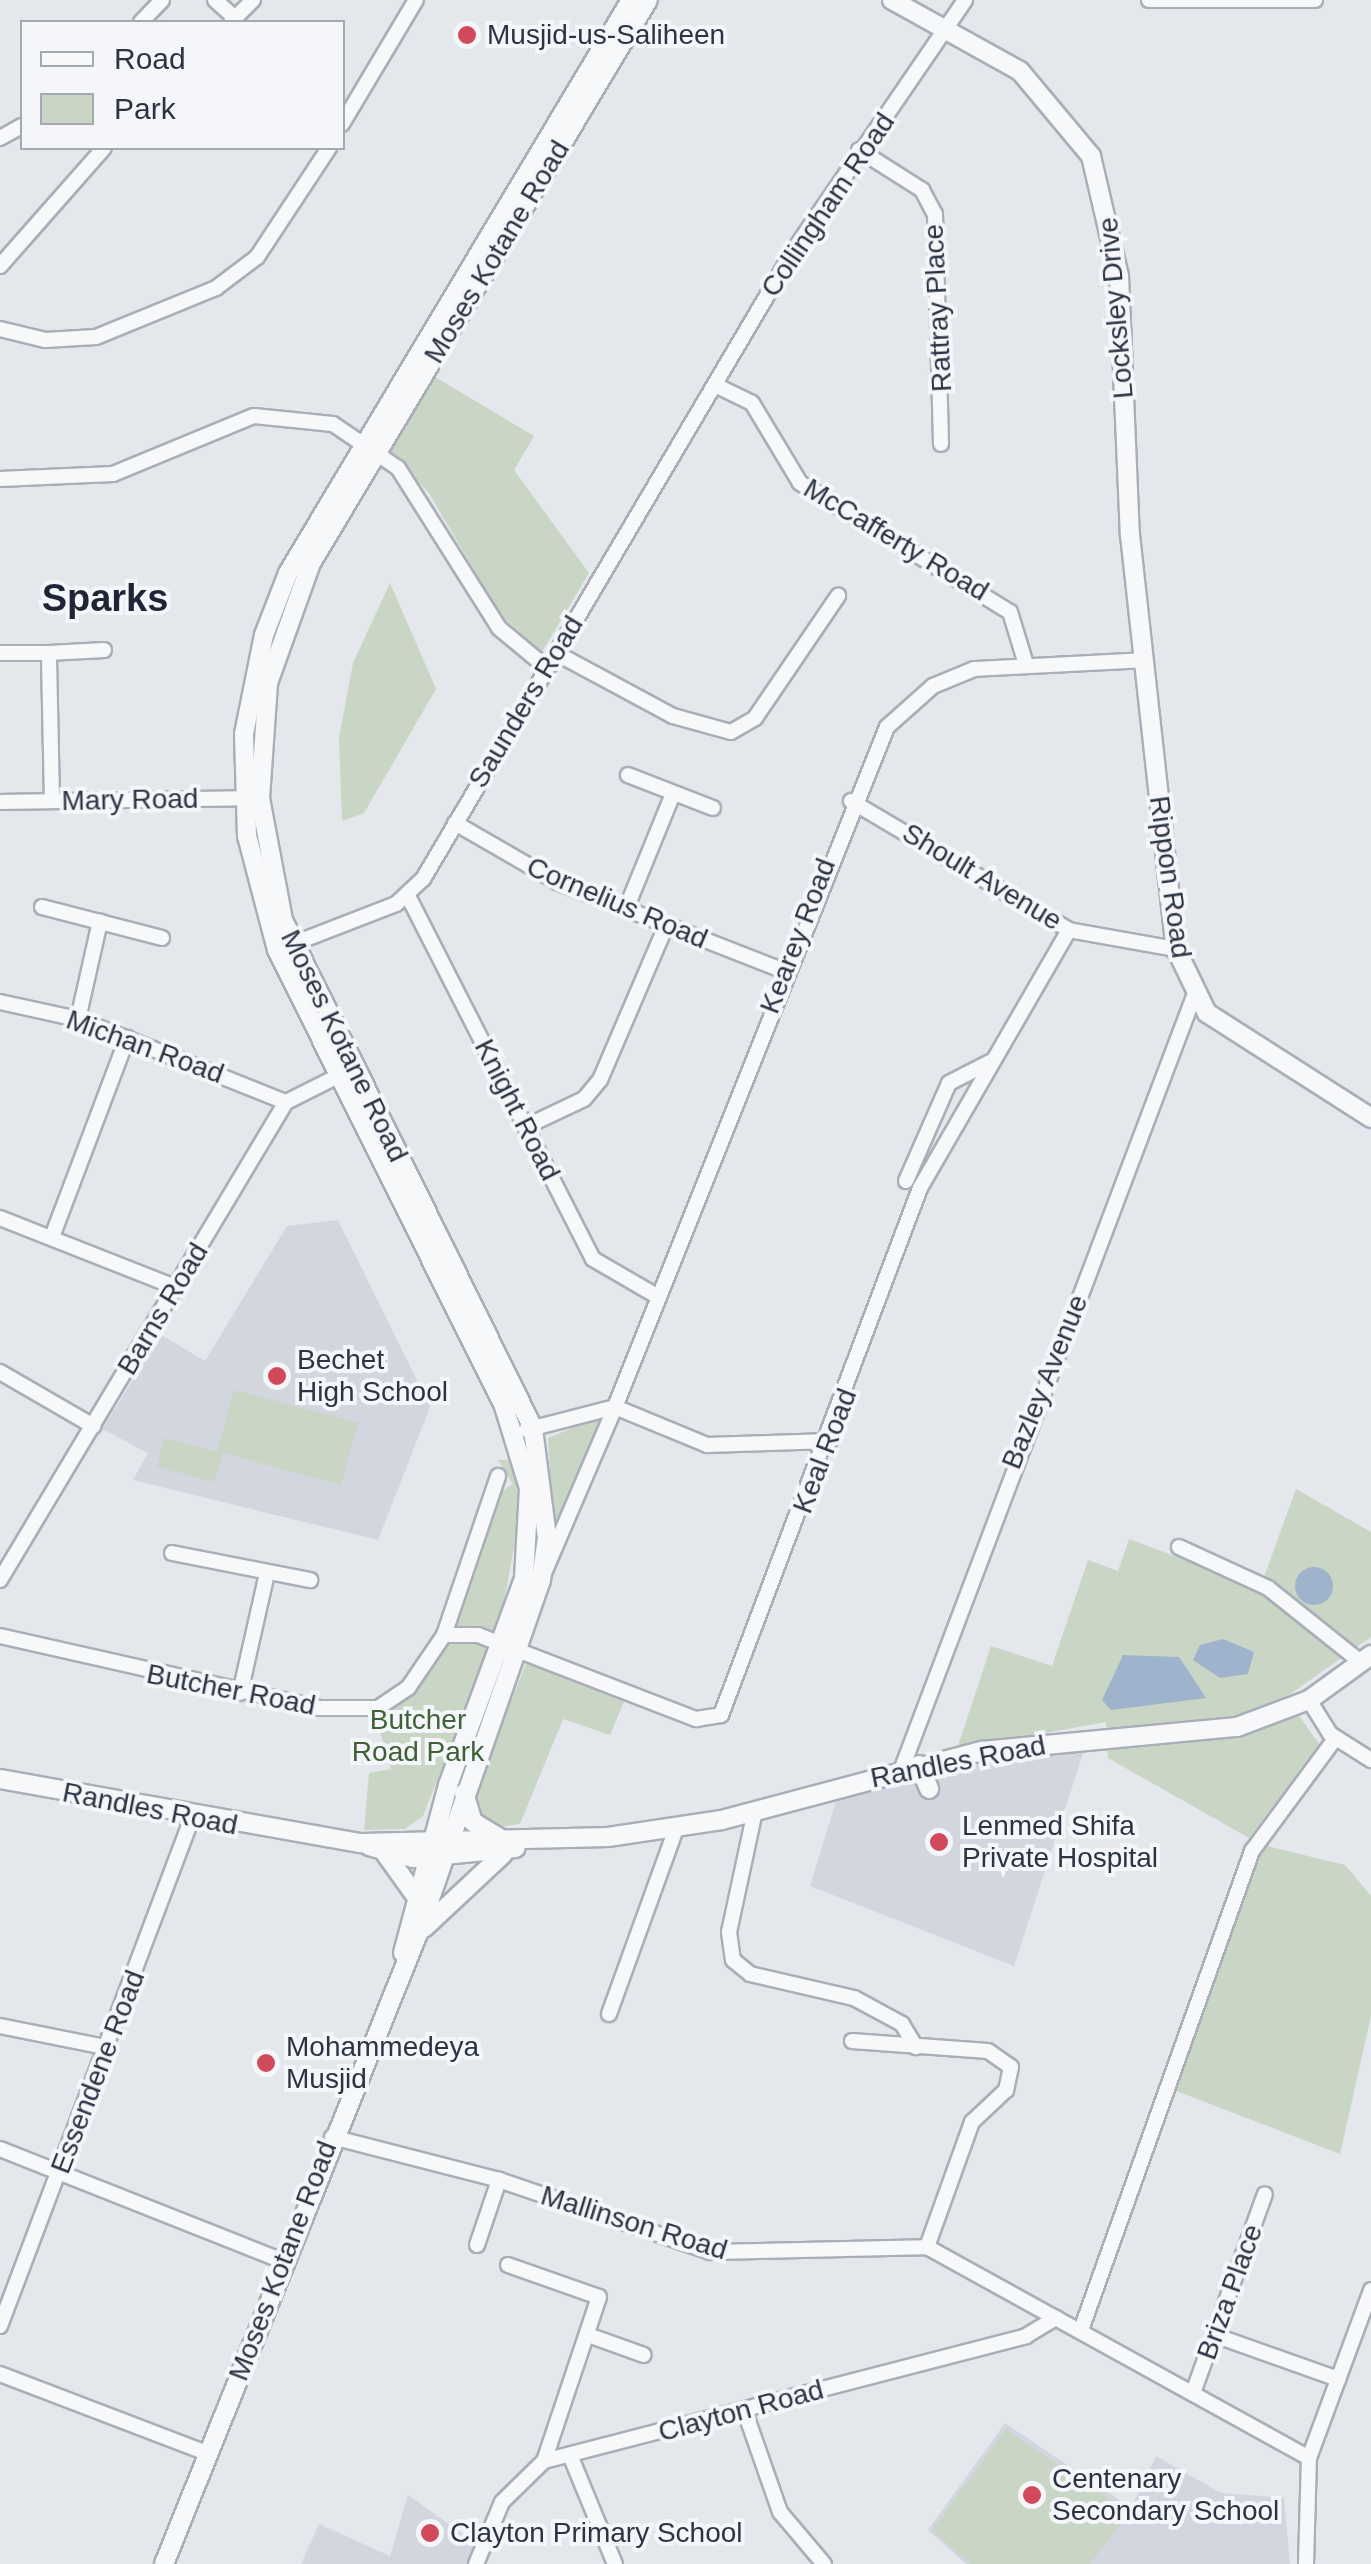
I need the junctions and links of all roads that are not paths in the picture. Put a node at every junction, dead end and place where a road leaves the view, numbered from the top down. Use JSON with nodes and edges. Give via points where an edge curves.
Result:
{"nodes":[{"id":1,"x":162,"y":0,"type":"edge"},
{"id":2,"x":215,"y":0,"type":"edge"},
{"id":3,"x":254,"y":0,"type":"edge"},
{"id":4,"x":416,"y":0,"type":"edge"},
{"id":5,"x":632,"y":0,"type":"edge"},
{"id":6,"x":648,"y":0,"type":"edge"},
{"id":7,"x":892,"y":0,"type":"edge"},
{"id":8,"x":964,"y":0,"type":"edge"},
{"id":9,"x":1148,"y":0,"type":"edge"},
{"id":10,"x":1316,"y":0,"type":"edge"},
{"id":11,"x":143,"y":20,"type":"edge"},
{"id":12,"x":233,"y":20,"type":"edge"},
{"id":13,"x":944,"y":27,"type":"junction"},
{"id":14,"x":345,"y":119,"type":"edge"},
{"id":15,"x":102,"y":150,"type":"edge"},
{"id":16,"x":328,"y":150,"type":"edge"},
{"id":17,"x":859,"y":150,"type":"junction"},
{"id":18,"x":534,"y":176,"type":"junction"},
{"id":19,"x":0,"y":266,"type":"edge"},
{"id":20,"x":0,"y":329,"type":"edge"},
{"id":21,"x":716,"y":384,"type":"junction"},
{"id":22,"x":940,"y":444,"type":"dead end"},
{"id":23,"x":371,"y":446,"type":"junction"},
{"id":24,"x":0,"y":478,"type":"edge"},
{"id":25,"x":838,"y":596,"type":"dead end"},
{"id":26,"x":104,"y":650,"type":"dead end"},
{"id":27,"x":0,"y":653,"type":"edge"},
{"id":28,"x":49,"y":653,"type":"junction"},
{"id":29,"x":556,"y":653,"type":"junction"},
{"id":30,"x":1145,"y":660,"type":"junction"},
{"id":31,"x":1025,"y":661,"type":"junction"},
{"id":32,"x":547,"y":668,"type":"junction"},
{"id":33,"x":628,"y":775,"type":"dead end"},
{"id":34,"x":673,"y":794,"type":"junction"},
{"id":35,"x":252,"y":798,"type":"junction"},
{"id":36,"x":52,"y":801,"type":"junction"},
{"id":37,"x":0,"y":802,"type":"edge"},
{"id":38,"x":850,"y":802,"type":"junction"},
{"id":39,"x":713,"y":808,"type":"dead end"},
{"id":40,"x":455,"y":823,"type":"junction"},
{"id":41,"x":408,"y":896,"type":"junction"},
{"id":42,"x":42,"y":907,"type":"dead end"},
{"id":43,"x":626,"y":909,"type":"junction"},
{"id":44,"x":100,"y":921,"type":"junction"},
{"id":45,"x":666,"y":926,"type":"junction"},
{"id":46,"x":1069,"y":930,"type":"junction"},
{"id":47,"x":162,"y":938,"type":"dead end"},
{"id":48,"x":285,"y":947,"type":"junction"},
{"id":49,"x":1176,"y":949,"type":"junction"},
{"id":50,"x":784,"y":972,"type":"junction"},
{"id":51,"x":1194,"y":996,"type":"junction"},
{"id":52,"x":0,"y":1002,"type":"edge"},
{"id":53,"x":78,"y":1020,"type":"junction"},
{"id":54,"x":127,"y":1038,"type":"junction"},
{"id":55,"x":991,"y":1061,"type":"junction"},
{"id":56,"x":346,"y":1072,"type":"junction"},
{"id":57,"x":286,"y":1102,"type":"junction"},
{"id":58,"x":1371,"y":1118,"type":"edge"},
{"id":59,"x":525,"y":1127,"type":"junction"},
{"id":60,"x":906,"y":1180,"type":"dead end"},
{"id":61,"x":0,"y":1218,"type":"edge"},
{"id":62,"x":52,"y":1237,"type":"junction"},
{"id":63,"x":175,"y":1288,"type":"junction"},
{"id":64,"x":655,"y":1295,"type":"junction"},
{"id":65,"x":0,"y":1372,"type":"edge"},
{"id":66,"x":615,"y":1407,"type":"junction"},
{"id":67,"x":93,"y":1426,"type":"junction"},
{"id":68,"x":524,"y":1431,"type":"junction"},
{"id":69,"x":830,"y":1441,"type":"junction"},
{"id":70,"x":498,"y":1476,"type":"dead end"},
{"id":71,"x":1179,"y":1547,"type":"dead end"},
{"id":72,"x":172,"y":1553,"type":"dead end"},
{"id":73,"x":267,"y":1573,"type":"junction"},
{"id":74,"x":0,"y":1580,"type":"edge"},
{"id":75,"x":310,"y":1580,"type":"dead end"},
{"id":76,"x":541,"y":1580,"type":"junction"},
{"id":77,"x":444,"y":1634,"type":"junction"},
{"id":78,"x":0,"y":1636,"type":"edge"},
{"id":79,"x":508,"y":1646,"type":"junction"},
{"id":80,"x":1367,"y":1659,"type":"edge"},
{"id":81,"x":240,"y":1693,"type":"junction"},
{"id":82,"x":1309,"y":1700,"type":"junction"},
{"id":83,"x":1335,"y":1739,"type":"junction"},
{"id":84,"x":1371,"y":1760,"type":"edge"},
{"id":85,"x":910,"y":1767,"type":"junction"},
{"id":86,"x":0,"y":1779,"type":"edge"},
{"id":87,"x":930,"y":1788,"type":"dead end"},
{"id":88,"x":463,"y":1790,"type":"junction"},
{"id":89,"x":755,"y":1812,"type":"junction"},
{"id":90,"x":192,"y":1818,"type":"junction"},
{"id":91,"x":676,"y":1829,"type":"junction"},
{"id":92,"x":360,"y":1842,"type":"junction"},
{"id":93,"x":507,"y":1846,"type":"junction"},
{"id":94,"x":437,"y":1850,"type":"junction"},
{"id":95,"x":385,"y":1852,"type":"junction"},
{"id":96,"x":415,"y":1895,"type":"junction"},
{"id":97,"x":417,"y":1936,"type":"junction"},
{"id":98,"x":402,"y":1958,"type":"junction"},
{"id":99,"x":609,"y":2014,"type":"dead end"},
{"id":100,"x":0,"y":2026,"type":"edge"},
{"id":101,"x":852,"y":2040,"type":"dead end"},
{"id":102,"x":916,"y":2046,"type":"junction"},
{"id":103,"x":105,"y":2047,"type":"junction"},
{"id":104,"x":332,"y":2137,"type":"junction"},
{"id":105,"x":0,"y":2148,"type":"edge"},
{"id":106,"x":61,"y":2172,"type":"junction"},
{"id":107,"x":499,"y":2180,"type":"junction"},
{"id":108,"x":1266,"y":2194,"type":"dead end"},
{"id":109,"x":477,"y":2245,"type":"dead end"},
{"id":110,"x":926,"y":2247,"type":"junction"},
{"id":111,"x":283,"y":2260,"type":"junction"},
{"id":112,"x":508,"y":2266,"type":"dead end"},
{"id":113,"x":1371,"y":2290,"type":"edge"},
{"id":114,"x":1056,"y":2318,"type":"junction"},
{"id":115,"x":0,"y":2326,"type":"edge"},
{"id":116,"x":1081,"y":2330,"type":"junction"},
{"id":117,"x":1214,"y":2334,"type":"junction"},
{"id":118,"x":588,"y":2335,"type":"junction"},
{"id":119,"x":644,"y":2355,"type":"dead end"},
{"id":120,"x":0,"y":2374,"type":"edge"},
{"id":121,"x":1338,"y":2379,"type":"junction"},
{"id":122,"x":1194,"y":2390,"type":"junction"},
{"id":123,"x":745,"y":2412,"type":"junction"},
{"id":124,"x":208,"y":2454,"type":"junction"},
{"id":125,"x":570,"y":2455,"type":"junction"},
{"id":126,"x":1308,"y":2458,"type":"junction"},
{"id":127,"x":544,"y":2461,"type":"junction"},
{"id":128,"x":164,"y":2564,"type":"edge"},
{"id":129,"x":476,"y":2564,"type":"edge"},
{"id":130,"x":615,"y":2564,"type":"edge"},
{"id":131,"x":824,"y":2564,"type":"edge"},
{"id":132,"x":1306,"y":2564,"type":"edge"}],
"edges":[{"from":1,"to":11,"type":"street"},
{"from":2,"to":12,"type":"street"},
{"from":3,"to":12,"type":"street"},
{"from":4,"to":14,"type":"street"},
{"from":5,"to":18,"type":"street","name":"Moses Kotane Road"},
{"from":6,"to":18,"type":"street","name":"Moses Kotane Road"},
{"from":7,"to":13,"type":"street","name":"Locksley Drive"},
{"from":8,"to":13,"type":"street","name":"Collingham Road"},
{"from":9,"to":10,"type":"street"},
{"from":13,"to":17,"type":"street","name":"Collingham Road"},
{"from":13,"to":30,"type":"street","name":"Locksley Drive","via":[[1041,90],[1098,176],[1118,276]]},
{"from":15,"to":19,"type":"street"},
{"from":16,"to":20,"type":"street","via":[[258,257],[216,288],[96,336],[45,340]]},
{"from":17,"to":21,"type":"street","name":"Collingham Road"},
{"from":17,"to":22,"type":"street","name":"Rattray Place","via":[[922,190],[935,214]]},
{"from":18,"to":23,"type":"street","name":"Moses Kotane Road"},
{"from":21,"to":29,"type":"street","name":"Saunders Road"},
{"from":21,"to":31,"type":"street","name":"McCafferty Road","via":[[752,403],[800,482],[1010,612]]},
{"from":23,"to":24,"type":"street","via":[[316,420],[254,416],[113,474]]},
{"from":23,"to":32,"type":"street","via":[[423,500],[499,628]]},
{"from":23,"to":35,"type":"street","name":"Moses Kotane Road","via":[[264,635],[244,734]]},
{"from":25,"to":29,"type":"street","via":[[755,718],[730,732],[673,716]]},
{"from":26,"to":28,"type":"street"},
{"from":27,"to":28,"type":"street"},
{"from":28,"to":36,"type":"street"},
{"from":29,"to":32,"type":"street","name":"Saunders Road"},
{"from":30,"to":31,"type":"street","name":"Kearey Road"},
{"from":30,"to":49,"type":"street","name":"Rippon Road"},
{"from":31,"to":38,"type":"street","name":"Kearey Road","via":[[961,672],[916,698],[866,759]]},
{"from":32,"to":40,"type":"street","name":"Saunders Road"},
{"from":33,"to":34,"type":"street"},
{"from":34,"to":39,"type":"street"},
{"from":34,"to":43,"type":"street"},
{"from":35,"to":36,"type":"street","name":"Mary Road"},
{"from":35,"to":48,"type":"street","name":"Moses Kotane Road"},
{"from":36,"to":37,"type":"street","name":"Mary Road"},
{"from":38,"to":46,"type":"street","name":"Shoult Avenue"},
{"from":38,"to":50,"type":"street","name":"Kearey Road"},
{"from":40,"to":41,"type":"street","name":"Saunders Road"},
{"from":40,"to":43,"type":"street","name":"Cornelius Road","via":[[530,870]]},
{"from":41,"to":48,"type":"street"},
{"from":41,"to":59,"type":"street","name":"Knight Road"},
{"from":42,"to":44,"type":"street"},
{"from":43,"to":45,"type":"street","name":"Cornelius Road"},
{"from":44,"to":47,"type":"street"},
{"from":44,"to":53,"type":"street"},
{"from":45,"to":50,"type":"street","name":"Cornelius Road"},
{"from":45,"to":59,"type":"street","via":[[600,1080],[584,1098]]},
{"from":46,"to":49,"type":"street","name":"Shoult Avenue"},
{"from":46,"to":55,"type":"street","name":"Keal Road"},
{"from":48,"to":56,"type":"street","name":"Moses Kotane Road"},
{"from":49,"to":51,"type":"street","name":"Rippon Road"},
{"from":50,"to":64,"type":"street","name":"Kearey Road"},
{"from":51,"to":58,"type":"street","name":"Rippon Road","via":[[1238,1040]]},
{"from":51,"to":85,"type":"street","name":"Bazley Avenue","via":[[904,1743]]},
{"from":52,"to":53,"type":"street","name":"Michan Road"},
{"from":53,"to":54,"type":"street","name":"Michan Road"},
{"from":54,"to":57,"type":"street","name":"Michan Road"},
{"from":54,"to":62,"type":"street"},
{"from":55,"to":60,"type":"street","via":[[949,1083]]},
{"from":55,"to":69,"type":"street","name":"Keal Road","via":[[920,1188]]},
{"from":56,"to":57,"type":"street"},
{"from":56,"to":68,"type":"street","name":"Moses Kotane Road"},
{"from":57,"to":63,"type":"street","name":"Barns Road"},
{"from":59,"to":64,"type":"street","name":"Knight Road","via":[[592,1258]]},
{"from":61,"to":62,"type":"street"},
{"from":62,"to":63,"type":"street"},
{"from":63,"to":67,"type":"street","name":"Barns Road"},
{"from":64,"to":66,"type":"street","name":"Kearey Road"},
{"from":65,"to":67,"type":"street"},
{"from":66,"to":68,"type":"street"},
{"from":66,"to":69,"type":"street","via":[[707,1445]]},
{"from":66,"to":76,"type":"street","name":"Kearey Road"},
{"from":67,"to":74,"type":"street","name":"Barns Road"},
{"from":68,"to":76,"type":"street","name":"Moses Kotane Road","via":[[547,1500]]},
{"from":68,"to":79,"type":"street","name":"Moses Kotane Road","via":[[531,1528]]},
{"from":69,"to":79,"type":"street","name":"Keal Road","via":[[721,1715],[696,1719]]},
{"from":70,"to":77,"type":"street","name":"Butcher Road"},
{"from":71,"to":80,"type":"street","via":[[1268,1588]]},
{"from":72,"to":73,"type":"street"},
{"from":73,"to":75,"type":"street"},
{"from":73,"to":81,"type":"street"},
{"from":76,"to":79,"type":"street","name":"Moses Kotane Road"},
{"from":77,"to":79,"type":"street","name":"Keal Road"},
{"from":77,"to":81,"type":"street","name":"Butcher Road","via":[[408,1688],[371,1710]]},
{"from":78,"to":81,"type":"street","name":"Butcher Road"},
{"from":79,"to":88,"type":"street","name":"Moses Kotane Road"},
{"from":79,"to":94,"type":"street","name":"Moses Kotane Road"},
{"from":80,"to":82,"type":"street","name":"Randles Road"},
{"from":82,"to":83,"type":"street"},
{"from":82,"to":85,"type":"street","name":"Randles Road","via":[[1226,1730],[1007,1747]]},
{"from":83,"to":84,"type":"street"},
{"from":83,"to":116,"type":"street","via":[[1256,1842]]},
{"from":85,"to":87,"type":"street"},
{"from":85,"to":89,"type":"street","name":"Randles Road"},
{"from":86,"to":90,"type":"street","name":"Randles Road"},
{"from":88,"to":93,"type":"street","via":[[473,1822]]},
{"from":88,"to":94,"type":"street","name":"Moses Kotane Road"},
{"from":89,"to":91,"type":"street","name":"Randles Road"},
{"from":89,"to":102,"type":"street","via":[[729,1932],[733,1960],[750,1974],[854,1998],[902,2024]]},
{"from":90,"to":92,"type":"street","name":"Randles Road"},
{"from":90,"to":103,"type":"street","name":"Essendene Road"},
{"from":91,"to":93,"type":"street","name":"Randles Road"},
{"from":91,"to":99,"type":"street"},
{"from":92,"to":94,"type":"street","name":"Randles Road"},
{"from":92,"to":95,"type":"street","name":"Randles Road"},
{"from":93,"to":94,"type":"street","name":"Randles Road"},
{"from":93,"to":97,"type":"street"},
{"from":94,"to":95,"type":"street","name":"Randles Road"},
{"from":94,"to":96,"type":"street","name":"Moses Kotane Road"},
{"from":94,"to":97,"type":"street","name":"Moses Kotane Road"},
{"from":95,"to":96,"type":"street"},
{"from":96,"to":98,"type":"street","name":"Moses Kotane Road"},
{"from":97,"to":98,"type":"street","name":"Moses Kotane Road"},
{"from":98,"to":104,"type":"street","name":"Moses Kotane Road"},
{"from":100,"to":103,"type":"street"},
{"from":101,"to":102,"type":"street"},
{"from":102,"to":110,"type":"street","via":[[988,2051],[1012,2074],[975,2115]]},
{"from":103,"to":106,"type":"street","name":"Essendene Road"},
{"from":104,"to":107,"type":"street","name":"Mallinson Road"},
{"from":104,"to":111,"type":"street","name":"Moses Kotane Road"},
{"from":105,"to":106,"type":"street"},
{"from":106,"to":111,"type":"street"},
{"from":106,"to":115,"type":"street","name":"Essendene Road"},
{"from":107,"to":109,"type":"street"},
{"from":107,"to":110,"type":"street","name":"Mallinson Road","via":[[730,2256]]},
{"from":108,"to":117,"type":"street","name":"Briza Place"},
{"from":110,"to":114,"type":"street"},
{"from":111,"to":124,"type":"street","name":"Moses Kotane Road"},
{"from":112,"to":118,"type":"street","via":[[597,2294]]},
{"from":113,"to":121,"type":"street"},
{"from":114,"to":116,"type":"street"},
{"from":114,"to":123,"type":"street","name":"Clayton Road","via":[[1032,2335]]},
{"from":116,"to":122,"type":"street"},
{"from":117,"to":121,"type":"street"},
{"from":117,"to":122,"type":"street","name":"Briza Place"},
{"from":118,"to":119,"type":"street"},
{"from":118,"to":127,"type":"street"},
{"from":120,"to":124,"type":"street"},
{"from":121,"to":126,"type":"street"},
{"from":122,"to":126,"type":"street"},
{"from":123,"to":125,"type":"street","name":"Clayton Road"},
{"from":123,"to":131,"type":"street","via":[[780,2512]]},
{"from":124,"to":128,"type":"street","name":"Moses Kotane Road"},
{"from":125,"to":127,"type":"street","name":"Clayton Road"},
{"from":125,"to":130,"type":"street"},
{"from":126,"to":132,"type":"street"},
{"from":127,"to":129,"type":"street","via":[[502,2502]]}]}
